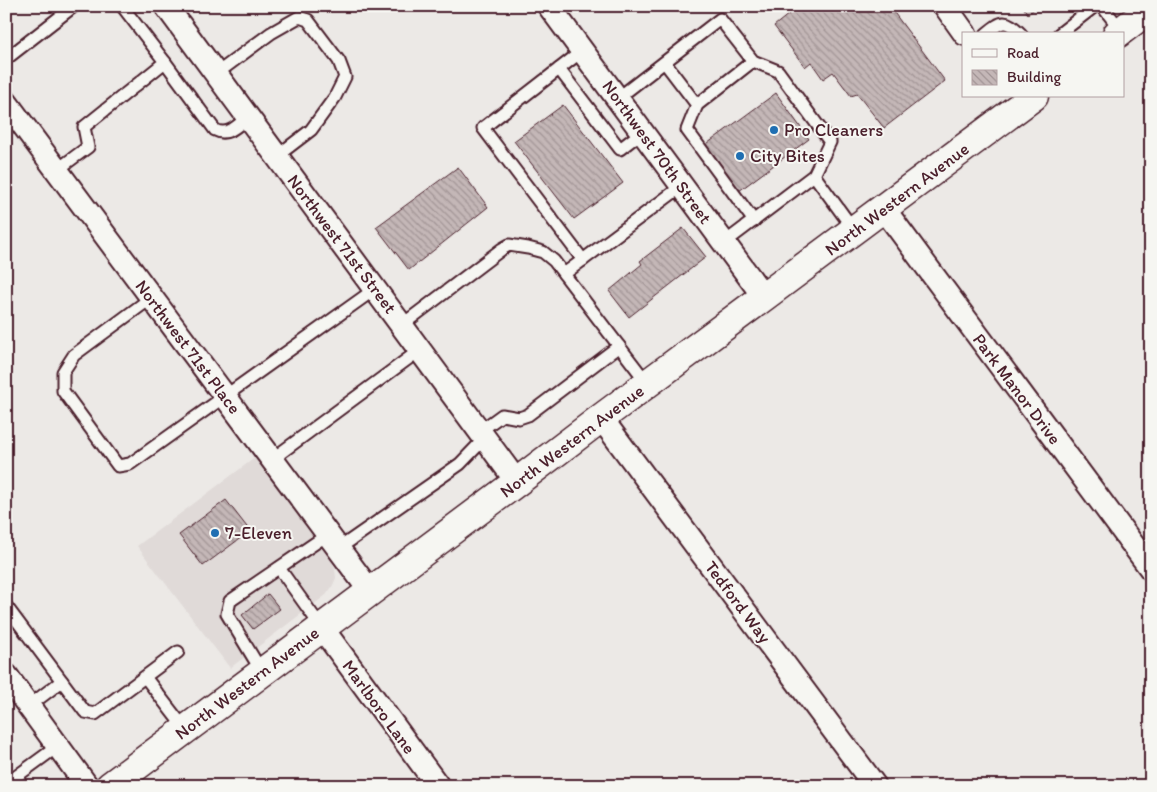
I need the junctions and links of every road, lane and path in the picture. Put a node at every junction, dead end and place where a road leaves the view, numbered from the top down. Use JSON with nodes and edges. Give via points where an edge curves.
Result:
{"nodes":[{"id":1,"x":74,"y":6,"type":"edge"},
{"id":2,"x":122,"y":6,"type":"edge"},
{"id":3,"x":166,"y":6,"type":"edge"},
{"id":4,"x":549,"y":6,"type":"edge"},
{"id":5,"x":945,"y":6,"type":"edge"},
{"id":6,"x":1095,"y":6,"type":"edge"},
{"id":7,"x":1102,"y":6,"type":"edge"},
{"id":8,"x":1151,"y":8,"type":"edge"},
{"id":9,"x":964,"y":32,"type":"edge"},
{"id":10,"x":988,"y":32,"type":"edge"},
{"id":11,"x":1019,"y":32,"type":"edge"},
{"id":12,"x":1062,"y":32,"type":"edge"},
{"id":13,"x":1119,"y":32,"type":"edge"},
{"id":14,"x":582,"y":51,"type":"junction"},
{"id":15,"x":6,"y":59,"type":"edge"},
{"id":16,"x":752,"y":61,"type":"junction"},
{"id":17,"x":165,"y":62,"type":"junction"},
{"id":18,"x":664,"y":63,"type":"junction"},
{"id":19,"x":560,"y":69,"type":"junction"},
{"id":20,"x":216,"y":74,"type":"junction"},
{"id":21,"x":618,"y":98,"type":"junction"},
{"id":22,"x":1022,"y":100,"type":"edge"},
{"id":23,"x":6,"y":102,"type":"edge"},
{"id":24,"x":697,"y":105,"type":"junction"},
{"id":25,"x":248,"y":117,"type":"junction"},
{"id":26,"x":642,"y":132,"type":"junction"},
{"id":27,"x":277,"y":156,"type":"junction"},
{"id":28,"x":57,"y":170,"type":"junction"},
{"id":29,"x":814,"y":175,"type":"junction"},
{"id":30,"x":682,"y":186,"type":"junction"},
{"id":31,"x":884,"y":208,"type":"junction"},
{"id":32,"x":754,"y":221,"type":"junction"},
{"id":33,"x":854,"y":230,"type":"junction"},
{"id":34,"x":724,"y":243,"type":"junction"},
{"id":35,"x":583,"y":260,"type":"junction"},
{"id":36,"x":564,"y":274,"type":"junction"},
{"id":37,"x":375,"y":289,"type":"junction"},
{"id":38,"x":764,"y":297,"type":"junction"},
{"id":39,"x":151,"y":298,"type":"junction"},
{"id":40,"x":402,"y":325,"type":"junction"},
{"id":41,"x":619,"y":346,"type":"junction"},
{"id":42,"x":420,"y":350,"type":"junction"},
{"id":43,"x":648,"y":384,"type":"junction"},
{"id":44,"x":224,"y":396,"type":"junction"},
{"id":45,"x":601,"y":418,"type":"junction"},
{"id":46,"x":482,"y":435,"type":"junction"},
{"id":47,"x":271,"y":460,"type":"junction"},
{"id":48,"x":517,"y":482,"type":"junction"},
{"id":49,"x":332,"y":542,"type":"junction"},
{"id":50,"x":279,"y":568,"type":"junction"},
{"id":51,"x":1151,"y":569,"type":"edge"},
{"id":52,"x":370,"y":592,"type":"junction"},
{"id":53,"x":6,"y":606,"type":"edge"},
{"id":54,"x":322,"y":628,"type":"junction"},
{"id":55,"x":178,"y":652,"type":"dead end"},
{"id":56,"x":262,"y":672,"type":"junction"},
{"id":57,"x":6,"y":675,"type":"edge"},
{"id":58,"x":145,"y":677,"type":"junction"},
{"id":59,"x":62,"y":681,"type":"junction"},
{"id":60,"x":29,"y":706,"type":"junction"},
{"id":61,"x":185,"y":730,"type":"junction"},
{"id":62,"x":58,"y":746,"type":"junction"},
{"id":63,"x":6,"y":784,"type":"edge"},
{"id":64,"x":87,"y":786,"type":"edge"},
{"id":65,"x":110,"y":786,"type":"edge"},
{"id":66,"x":438,"y":786,"type":"edge"},
{"id":67,"x":875,"y":786,"type":"edge"}],
"edges":[{"from":1,"to":15,"type":"lane"},
{"from":2,"to":17,"type":"lane"},
{"from":3,"to":20,"type":"street","name":"Northwest 71st Street"},
{"from":4,"to":14,"type":"street","name":"Northwest 70th Street"},
{"from":5,"to":9,"type":"street"},
{"from":6,"to":12,"type":"lane"},
{"from":7,"to":13,"type":"lane"},
{"from":8,"to":13,"type":"main road"},
{"from":10,"to":11,"type":"lane","via":[[1004,22]]},
{"from":14,"to":19,"type":"lane"},
{"from":14,"to":21,"type":"street","name":"Northwest 70th Street"},
{"from":16,"to":18,"type":"lane","via":[[720,19]]},
{"from":16,"to":24,"type":"lane"},
{"from":16,"to":29,"type":"lane","via":[[778,71],[830,142]]},
{"from":17,"to":25,"type":"lane","via":[[215,130],[227,132]]},
{"from":17,"to":28,"type":"lane","via":[[84,127],[88,148]]},
{"from":18,"to":21,"type":"lane"},
{"from":18,"to":24,"type":"lane"},
{"from":19,"to":26,"type":"lane","via":[[620,149]]},
{"from":19,"to":35,"type":"lane","via":[[483,128]]},
{"from":20,"to":25,"type":"street","name":"Northwest 71st Street"},
{"from":20,"to":27,"type":"lane","via":[[286,24],[300,17],[308,20],[339,62],[345,77],[311,130]]},
{"from":21,"to":26,"type":"street","name":"Northwest 70th Street"},
{"from":22,"to":31,"type":"main road","name":"North Western Avenue"},
{"from":23,"to":28,"type":"street","name":"Northwest 71st Place"},
{"from":24,"to":32,"type":"lane","via":[[688,130]]},
{"from":25,"to":27,"type":"street","name":"Northwest 71st Street"},
{"from":26,"to":30,"type":"street","name":"Northwest 70th Street"},
{"from":27,"to":37,"type":"street","name":"Northwest 71st Street"},
{"from":28,"to":39,"type":"street","name":"Northwest 71st Place"},
{"from":29,"to":32,"type":"lane"},
{"from":29,"to":33,"type":"lane"},
{"from":30,"to":34,"type":"street","name":"Northwest 70th Street"},
{"from":30,"to":35,"type":"lane"},
{"from":31,"to":33,"type":"main road","name":"North Western Avenue"},
{"from":31,"to":51,"type":"street","name":"Park Manor Drive"},
{"from":32,"to":34,"type":"lane"},
{"from":33,"to":38,"type":"main road","name":"North Western Avenue"},
{"from":34,"to":38,"type":"street","name":"Northwest 70th Street"},
{"from":35,"to":36,"type":"lane"},
{"from":36,"to":40,"type":"lane","via":[[544,252],[509,245]]},
{"from":36,"to":41,"type":"lane"},
{"from":37,"to":40,"type":"street","name":"Northwest 71st Street"},
{"from":37,"to":44,"type":"lane"},
{"from":38,"to":43,"type":"main road","name":"North Western Avenue"},
{"from":39,"to":44,"type":"street","name":"Northwest 71st Place"},
{"from":39,"to":44,"type":"lane","via":[[74,355],[63,372],[63,391],[112,458],[118,466],[130,464]]},
{"from":40,"to":42,"type":"street","name":"Northwest 71st Street"},
{"from":41,"to":43,"type":"lane"},
{"from":41,"to":46,"type":"lane","via":[[528,415],[519,418],[502,415]]},
{"from":42,"to":46,"type":"street","name":"Northwest 71st Street"},
{"from":42,"to":47,"type":"lane"},
{"from":43,"to":45,"type":"main road","name":"North Western Avenue"},
{"from":44,"to":47,"type":"street","name":"Northwest 71st Place"},
{"from":45,"to":48,"type":"main road","name":"North Western Avenue"},
{"from":45,"to":67,"type":"street","name":"Tedford Way"},
{"from":46,"to":48,"type":"street","name":"Northwest 71st Street"},
{"from":46,"to":49,"type":"lane","via":[[460,464]]},
{"from":47,"to":49,"type":"street","name":"Northwest 71st Place"},
{"from":48,"to":52,"type":"main road","name":"North Western Avenue"},
{"from":49,"to":50,"type":"lane"},
{"from":49,"to":52,"type":"street","name":"Northwest 71st Place"},
{"from":50,"to":54,"type":"lane"},
{"from":50,"to":56,"type":"lane","via":[[230,601],[228,614]]},
{"from":52,"to":54,"type":"main road","name":"North Western Avenue"},
{"from":53,"to":59,"type":"lane"},
{"from":54,"to":56,"type":"main road","name":"North Western Avenue"},
{"from":54,"to":66,"type":"street","name":"Marlboro Lane"},
{"from":55,"to":58,"type":"lane"},
{"from":56,"to":61,"type":"main road","name":"North Western Avenue"},
{"from":57,"to":60,"type":"street"},
{"from":58,"to":59,"type":"lane","via":[[95,714],[85,712]]},
{"from":58,"to":61,"type":"lane"},
{"from":59,"to":60,"type":"lane"},
{"from":60,"to":62,"type":"street"},
{"from":61,"to":65,"type":"main road","name":"North Western Avenue"},
{"from":62,"to":63,"type":"lane"},
{"from":62,"to":64,"type":"street"}]}
